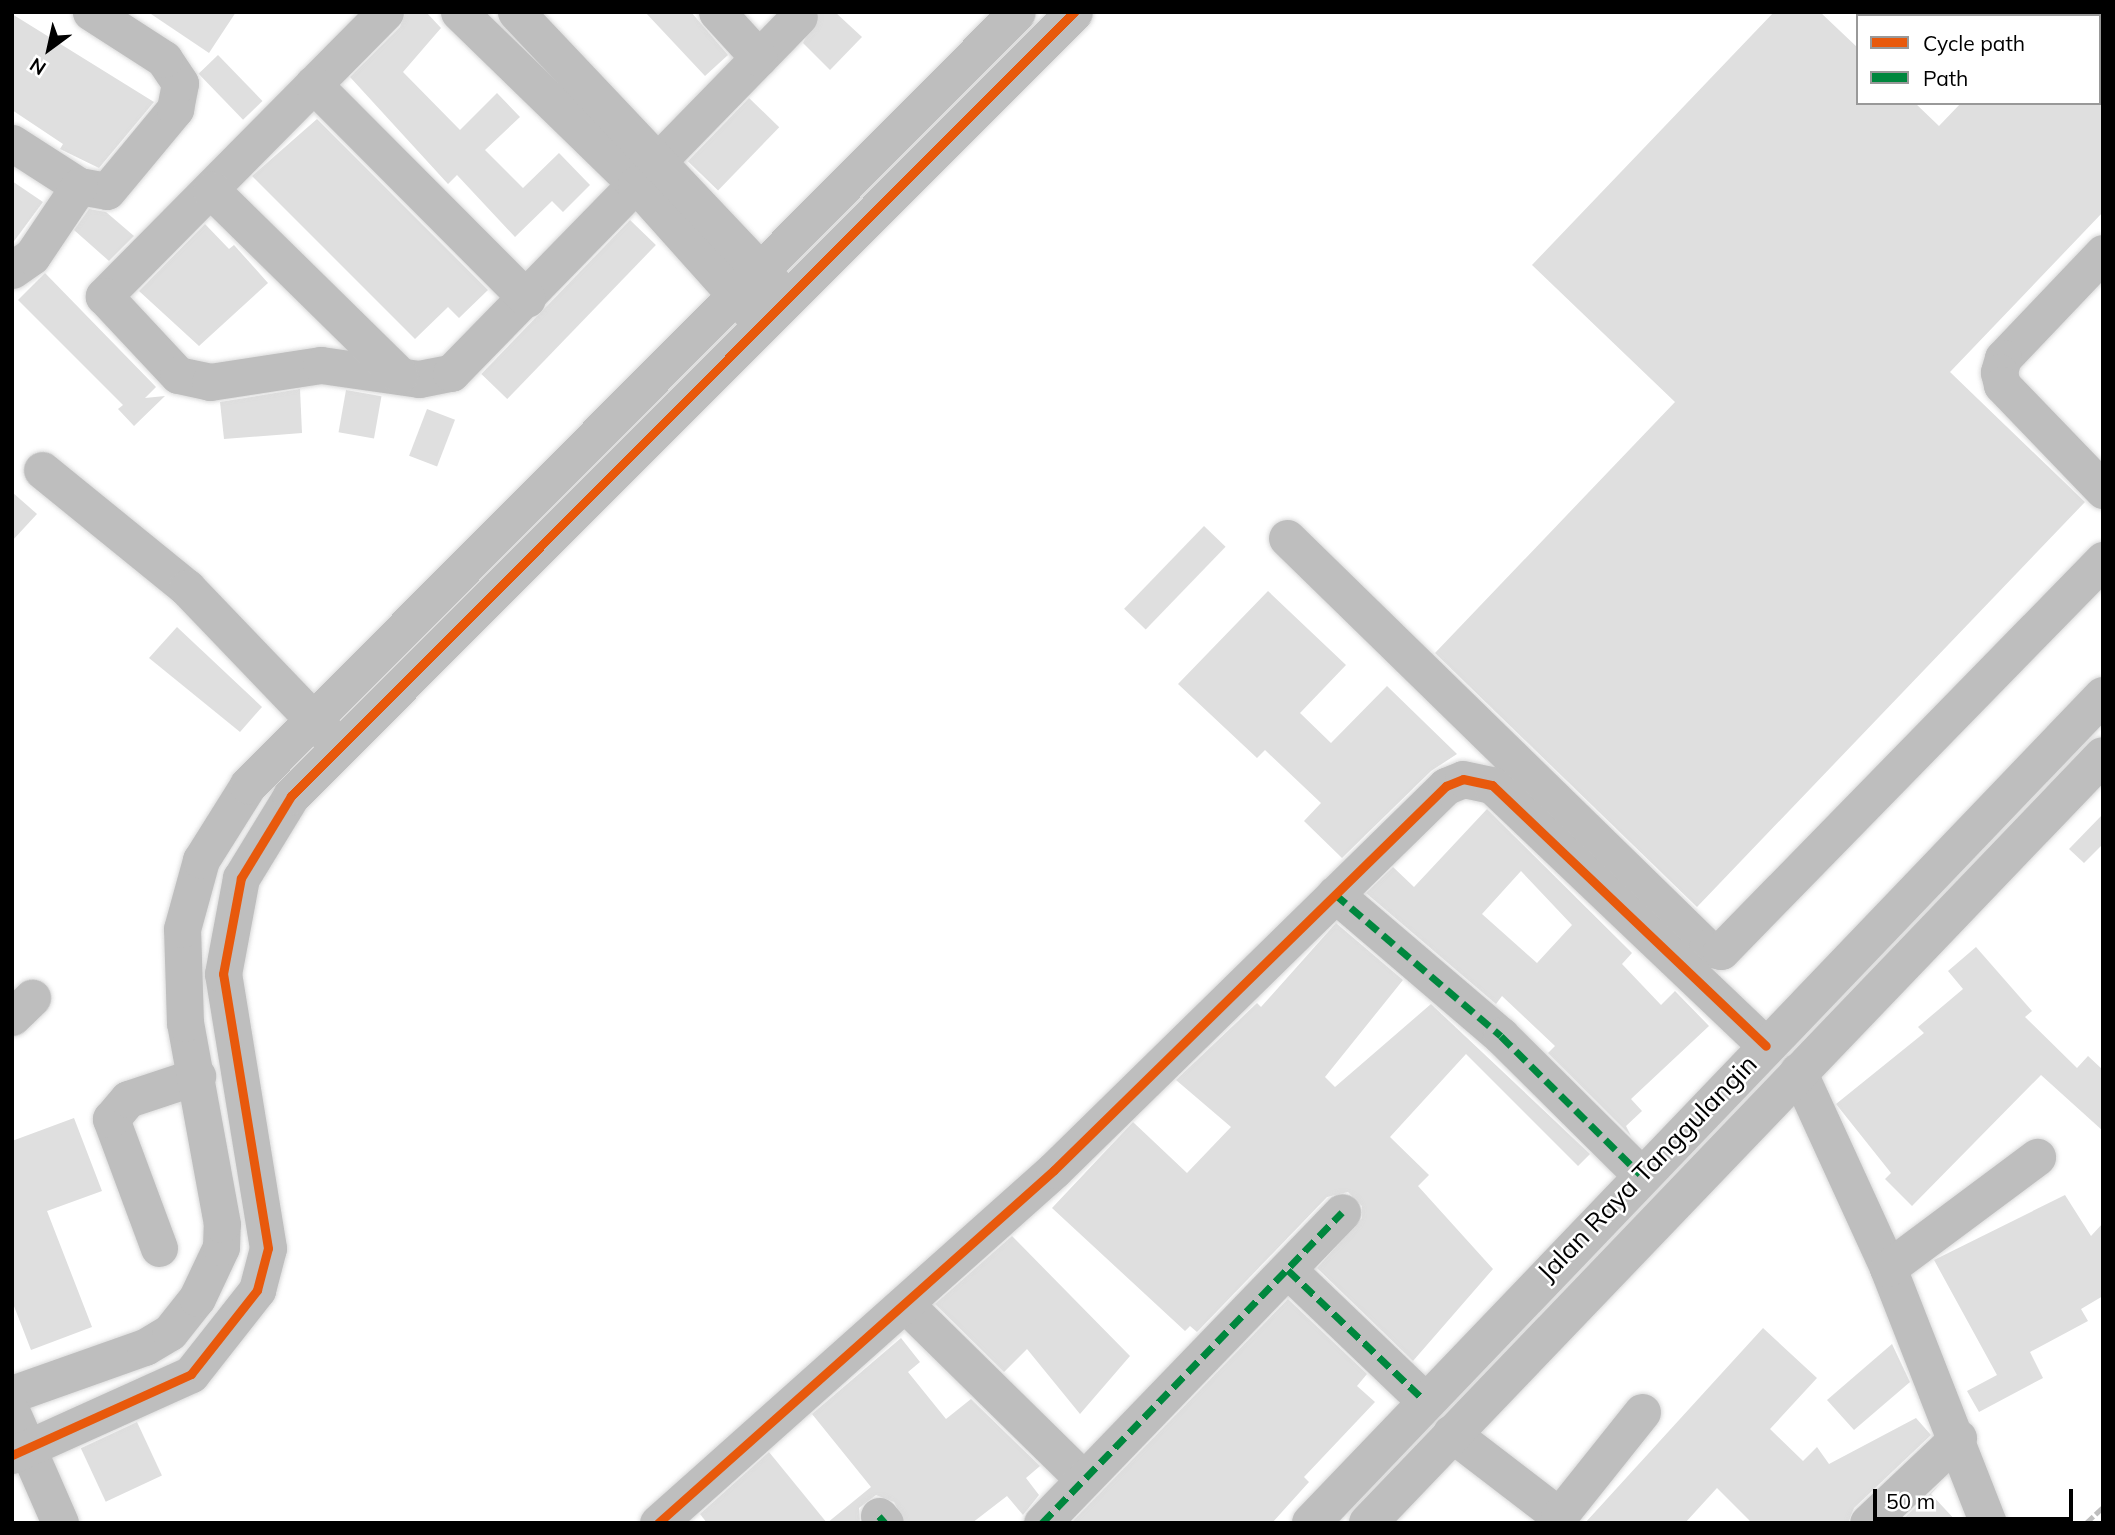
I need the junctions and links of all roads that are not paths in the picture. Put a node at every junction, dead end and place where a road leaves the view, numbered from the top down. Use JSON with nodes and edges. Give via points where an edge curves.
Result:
{"nodes":[{"id":1,"x":91,"y":12,"type":"edge"},
{"id":2,"x":385,"y":12,"type":"edge"},
{"id":3,"x":459,"y":12,"type":"edge"},
{"id":4,"x":516,"y":12,"type":"edge"},
{"id":5,"x":717,"y":12,"type":"edge"},
{"id":6,"x":1017,"y":12,"type":"edge"},
{"id":7,"x":1074,"y":12,"type":"edge"},
{"id":8,"x":799,"y":17,"type":"dead end"},
{"id":9,"x":759,"y":58,"type":"junction"},
{"id":10,"x":313,"y":84,"type":"junction"},
{"id":11,"x":12,"y":143,"type":"edge"},
{"id":12,"x":647,"y":171,"type":"junction"},
{"id":13,"x":79,"y":186,"type":"junction"},
{"id":14,"x":211,"y":190,"type":"junction"},
{"id":15,"x":2103,"y":253,"type":"edge"},
{"id":16,"x":12,"y":270,"type":"edge"},
{"id":17,"x":748,"y":282,"type":"junction"},
{"id":18,"x":787,"y":298,"type":"junction"},
{"id":19,"x":527,"y":299,"type":"junction"},
{"id":20,"x":761,"y":324,"type":"junction"},
{"id":21,"x":399,"y":375,"type":"junction"},
{"id":22,"x":42,"y":470,"type":"dead end"},
{"id":23,"x":2103,"y":490,"type":"edge"},
{"id":24,"x":1287,"y":538,"type":"dead end"},
{"id":25,"x":2103,"y":560,"type":"edge"},
{"id":26,"x":2103,"y":696,"type":"edge"},
{"id":27,"x":309,"y":718,"type":"junction"},
{"id":28,"x":338,"y":744,"type":"junction"},
{"id":29,"x":2103,"y":755,"type":"edge"},
{"id":30,"x":2007,"y":794,"type":"junction"},
{"id":31,"x":2035,"y":825,"type":"junction"},
{"id":32,"x":1952,"y":851,"type":"junction"},
{"id":33,"x":1981,"y":880,"type":"junction"},
{"id":34,"x":1335,"y":894,"type":"junction"},
{"id":35,"x":1766,"y":1046,"type":"junction"},
{"id":36,"x":1798,"y":1071,"type":"junction"},
{"id":37,"x":197,"y":1076,"type":"junction"},
{"id":38,"x":2037,"y":1157,"type":"dead end"},
{"id":39,"x":252,"y":1159,"type":"junction"},
{"id":40,"x":212,"y":1166,"type":"junction"},
{"id":41,"x":1640,"y":1174,"type":"junction"},
{"id":42,"x":1342,"y":1212,"type":"dead end"},
{"id":43,"x":159,"y":1248,"type":"dead end"},
{"id":44,"x":1888,"y":1268,"type":"junction"},
{"id":45,"x":1288,"y":1270,"type":"junction"},
{"id":46,"x":906,"y":1305,"type":"junction"},
{"id":47,"x":108,"y":1362,"type":"junction"},
{"id":48,"x":57,"y":1380,"type":"junction"},
{"id":49,"x":12,"y":1394,"type":"edge"},
{"id":50,"x":1424,"y":1400,"type":"junction"},
{"id":51,"x":127,"y":1406,"type":"junction"},
{"id":52,"x":1642,"y":1412,"type":"dead end"},
{"id":53,"x":12,"y":1413,"type":"edge"},
{"id":54,"x":77,"y":1428,"type":"junction"},
{"id":55,"x":1451,"y":1433,"type":"junction"},
{"id":56,"x":1958,"y":1438,"type":"junction"},
{"id":57,"x":21,"y":1452,"type":"edge"},
{"id":58,"x":1070,"y":1466,"type":"dead end"},
{"id":59,"x":1557,"y":1519,"type":"edge"},
{"id":60,"x":60,"y":1523,"type":"edge"},
{"id":61,"x":658,"y":1523,"type":"edge"},
{"id":62,"x":1042,"y":1523,"type":"edge"},
{"id":63,"x":1311,"y":1523,"type":"edge"},
{"id":64,"x":1368,"y":1523,"type":"edge"},
{"id":65,"x":1868,"y":1523,"type":"edge"},
{"id":66,"x":1988,"y":1523,"type":"edge"}],
"edges":[{"from":1,"to":13,"type":"street","via":[[164,59],[180,83],[180,98],[117,184],[107,191]]},
{"from":2,"to":10,"type":"street"},
{"from":3,"to":12,"type":"street"},
{"from":4,"to":12,"type":"street"},
{"from":5,"to":9,"type":"street"},
{"from":6,"to":17,"type":"street"},
{"from":7,"to":18,"type":"street"},
{"from":8,"to":9,"type":"street"},
{"from":9,"to":12,"type":"street"},
{"from":10,"to":14,"type":"street"},
{"from":10,"to":19,"type":"street"},
{"from":11,"to":13,"type":"street"},
{"from":12,"to":17,"type":"street"},
{"from":12,"to":19,"type":"street"},
{"from":13,"to":16,"type":"street","via":[[32,256]]},
{"from":14,"to":21,"type":"street"},
{"from":14,"to":21,"type":"street","via":[[104,296],[178,375],[210,382],[321,365]]},
{"from":15,"to":23,"type":"street","via":[[2003,358],[1999,372],[2003,384]]},
{"from":17,"to":18,"type":"street"},
{"from":17,"to":20,"type":"street"},
{"from":17,"to":27,"type":"street"},
{"from":18,"to":20,"type":"street"},
{"from":19,"to":21,"type":"street","via":[[451,373],[439,379]]},
{"from":20,"to":28,"type":"street"},
{"from":22,"to":27,"type":"street","via":[[168,571]]},
{"from":24,"to":25,"type":"street","via":[[1707,948],[1721,951]]},
{"from":26,"to":30,"type":"highway","name":"Jalan Raya Tanggulangin"},
{"from":27,"to":28,"type":"street"},
{"from":27,"to":37,"type":"street","via":[[219,825],[186,902],[183,995]]},
{"from":28,"to":39,"type":"street","via":[[261,839],[231,914],[223,974],[226,1016]]},
{"from":29,"to":31,"type":"highway","name":"Jalan Raya Tanggulangin"},
{"from":30,"to":31,"type":"highway","via":[[2014,817]]},
{"from":30,"to":32,"type":"highway","name":"Jalan Raya Tanggulangin"},
{"from":31,"to":33,"type":"highway","name":"Jalan Raya Tanggulangin"},
{"from":32,"to":33,"type":"highway","via":[[1970,859]]},
{"from":32,"to":35,"type":"highway","name":"Jalan Raya Tanggulangin"},
{"from":33,"to":36,"type":"highway","name":"Jalan Raya Tanggulangin"},
{"from":34,"to":35,"type":"street","via":[[1446,786],[1476,779],[1492,785]]},
{"from":34,"to":41,"type":"street","via":[[1502,1036]]},
{"from":34,"to":46,"type":"street","via":[[1054,1170]]},
{"from":35,"to":41,"type":"highway","name":"Jalan Raya Tanggulangin"},
{"from":36,"to":44,"type":"street"},
{"from":36,"to":55,"type":"highway","name":"Jalan Raya Tanggulangin"},
{"from":37,"to":40,"type":"street"},
{"from":37,"to":43,"type":"street","via":[[128,1099],[111,1119]]},
{"from":38,"to":44,"type":"street"},
{"from":39,"to":40,"type":"street"},
{"from":39,"to":51,"type":"street","via":[[268,1248],[257,1290],[191,1374]]},
{"from":40,"to":47,"type":"street","via":[[221,1247],[197,1298],[170,1332]]},
{"from":41,"to":50,"type":"highway","name":"Jalan Raya Tanggulangin"},
{"from":42,"to":45,"type":"street"},
{"from":44,"to":56,"type":"street"},
{"from":45,"to":50,"type":"street"},
{"from":45,"to":62,"type":"street"},
{"from":46,"to":58,"type":"street"},
{"from":46,"to":61,"type":"street"},
{"from":47,"to":48,"type":"street"},
{"from":47,"to":51,"type":"street"},
{"from":48,"to":49,"type":"street"},
{"from":48,"to":54,"type":"street"},
{"from":50,"to":63,"type":"highway","name":"Jalan Raya Tanggulangin"},
{"from":51,"to":54,"type":"street"},
{"from":52,"to":59,"type":"street"},
{"from":53,"to":57,"type":"street"},
{"from":54,"to":57,"type":"street"},
{"from":55,"to":59,"type":"street"},
{"from":55,"to":64,"type":"highway","name":"Jalan Raya Tanggulangin"},
{"from":56,"to":65,"type":"street"},
{"from":56,"to":66,"type":"street"},
{"from":57,"to":60,"type":"street"}]}
